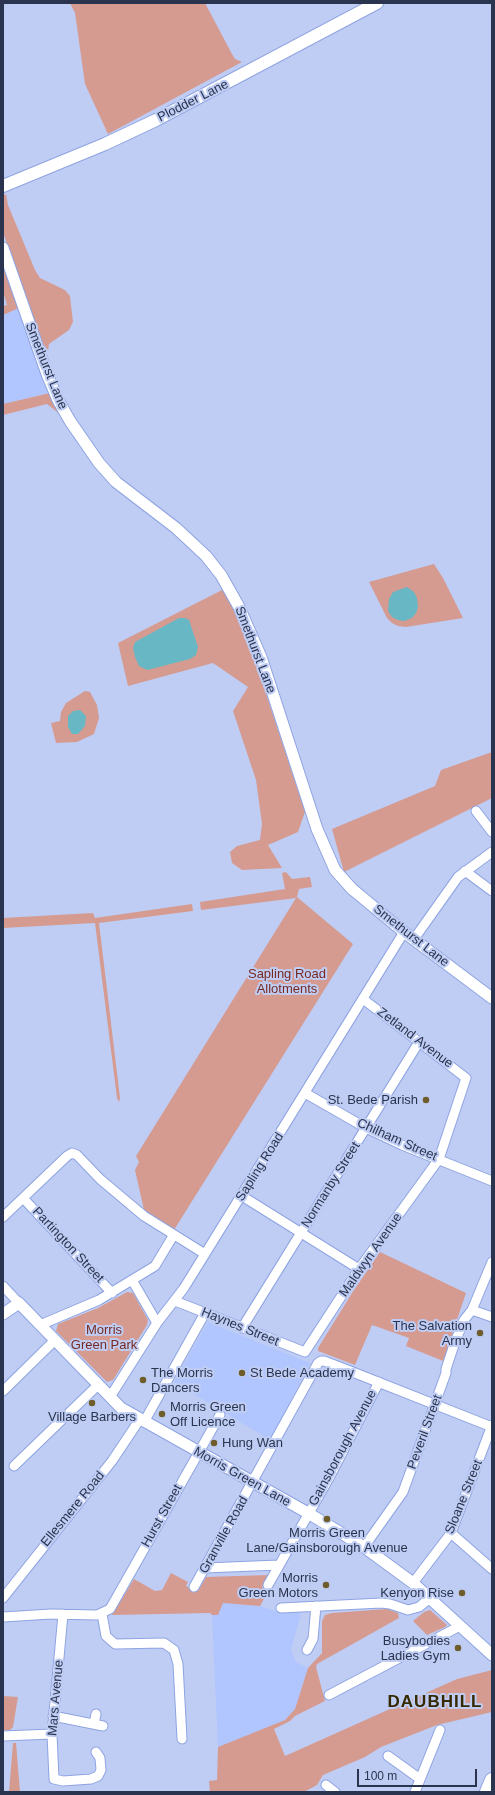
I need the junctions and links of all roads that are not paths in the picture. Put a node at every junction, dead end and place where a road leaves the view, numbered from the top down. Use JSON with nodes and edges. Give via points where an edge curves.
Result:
{"nodes":[{"id":1,"x":377,"y":3,"type":"edge"},
{"id":2,"x":3,"y":186,"type":"edge"},
{"id":3,"x":3,"y":248,"type":"edge"},
{"id":4,"x":476,"y":811,"type":"dead end"},
{"id":5,"x":492,"y":832,"type":"edge"},
{"id":6,"x":492,"y":852,"type":"edge"},
{"id":7,"x":465,"y":871,"type":"junction"},
{"id":8,"x":492,"y":891,"type":"edge"},
{"id":9,"x":404,"y":932,"type":"junction"},
{"id":10,"x":414,"y":939,"type":"junction"},
{"id":11,"x":363,"y":998,"type":"junction"},
{"id":12,"x":492,"y":998,"type":"edge"},
{"id":13,"x":420,"y":1042,"type":"junction"},
{"id":14,"x":466,"y":1078,"type":"joint"},
{"id":15,"x":305,"y":1092,"type":"junction"},
{"id":16,"x":366,"y":1128,"type":"junction"},
{"id":17,"x":439,"y":1159,"type":"junction"},
{"id":18,"x":492,"y":1181,"type":"edge"},
{"id":19,"x":242,"y":1196,"type":"junction"},
{"id":20,"x":23,"y":1198,"type":"junction"},
{"id":21,"x":3,"y":1217,"type":"edge"},
{"id":22,"x":301,"y":1233,"type":"junction"},
{"id":23,"x":173,"y":1236,"type":"junction"},
{"id":24,"x":205,"y":1254,"type":"junction"},
{"id":25,"x":492,"y":1262,"type":"edge"},
{"id":26,"x":359,"y":1269,"type":"junction"},
{"id":27,"x":132,"y":1280,"type":"junction"},
{"id":28,"x":3,"y":1286,"type":"edge"},
{"id":29,"x":112,"y":1293,"type":"junction"},
{"id":30,"x":175,"y":1301,"type":"junction"},
{"id":31,"x":19,"y":1304,"type":"junction"},
{"id":32,"x":472,"y":1310,"type":"junction"},
{"id":33,"x":205,"y":1313,"type":"junction"},
{"id":34,"x":3,"y":1314,"type":"edge"},
{"id":35,"x":492,"y":1317,"type":"edge"},
{"id":36,"x":157,"y":1323,"type":"junction"},
{"id":37,"x":40,"y":1325,"type":"junction"},
{"id":38,"x":242,"y":1328,"type":"junction"},
{"id":39,"x":54,"y":1341,"type":"junction"},
{"id":40,"x":306,"y":1352,"type":"joint"},
{"id":41,"x":379,"y":1382,"type":"junction"},
{"id":42,"x":98,"y":1386,"type":"junction"},
{"id":43,"x":3,"y":1390,"type":"edge"},
{"id":44,"x":110,"y":1398,"type":"junction"},
{"id":45,"x":434,"y":1404,"type":"junction"},
{"id":46,"x":220,"y":1414,"type":"dead end"},
{"id":47,"x":142,"y":1421,"type":"junction"},
{"id":48,"x":492,"y":1426,"type":"edge"},
{"id":49,"x":198,"y":1452,"type":"junction"},
{"id":50,"x":14,"y":1466,"type":"dead end"},
{"id":51,"x":253,"y":1483,"type":"junction"},
{"id":52,"x":308,"y":1513,"type":"junction"},
{"id":53,"x":451,"y":1533,"type":"junction"},
{"id":54,"x":364,"y":1547,"type":"junction"},
{"id":55,"x":279,"y":1565,"type":"junction"},
{"id":56,"x":205,"y":1568,"type":"junction"},
{"id":57,"x":492,"y":1569,"type":"edge"},
{"id":58,"x":413,"y":1583,"type":"junction"},
{"id":59,"x":268,"y":1585,"type":"dead end"},
{"id":60,"x":194,"y":1587,"type":"dead end"},
{"id":61,"x":3,"y":1598,"type":"edge"},
{"id":62,"x":430,"y":1598,"type":"junction"},
{"id":63,"x":316,"y":1606,"type":"junction"},
{"id":64,"x":281,"y":1608,"type":"dead end"},
{"id":65,"x":63,"y":1614,"type":"junction"},
{"id":66,"x":102,"y":1614,"type":"junction"},
{"id":67,"x":3,"y":1617,"type":"edge"},
{"id":68,"x":460,"y":1626,"type":"junction"},
{"id":69,"x":179,"y":1640,"type":"dead end"},
{"id":70,"x":172,"y":1647,"type":"junction"},
{"id":71,"x":307,"y":1650,"type":"dead end"},
{"id":72,"x":492,"y":1655,"type":"edge"},
{"id":73,"x":329,"y":1695,"type":"dead end"},
{"id":74,"x":96,"y":1714,"type":"dead end"},
{"id":75,"x":53,"y":1716,"type":"junction"},
{"id":76,"x":440,"y":1730,"type":"dead end"},
{"id":77,"x":52,"y":1734,"type":"junction"},
{"id":78,"x":3,"y":1736,"type":"edge"},
{"id":79,"x":182,"y":1739,"type":"dead end"},
{"id":80,"x":96,"y":1752,"type":"dead end"},
{"id":81,"x":388,"y":1756,"type":"dead end"},
{"id":82,"x":420,"y":1779,"type":"junction"},
{"id":83,"x":492,"y":1780,"type":"edge"},
{"id":84,"x":326,"y":1785,"type":"dead end"},
{"id":85,"x":335,"y":1792,"type":"edge"},
{"id":86,"x":415,"y":1792,"type":"edge"},
{"id":87,"x":487,"y":1792,"type":"edge"}],
"edges":[{"from":1,"to":2,"type":"main road","name":"Plodder Lane","via":[[156,120]]},
{"from":3,"to":9,"type":"street","name":"Smethurst Lane","via":[[47,374],[63,410],[99,463],[116,482],[186,537],[221,575],[259,652],[318,829],[335,870],[352,890]]},
{"from":4,"to":5,"type":"street"},
{"from":6,"to":7,"type":"street"},
{"from":7,"to":8,"type":"street"},
{"from":7,"to":10,"type":"street"},
{"from":9,"to":10,"type":"street","name":"Smethurst Lane"},
{"from":9,"to":11,"type":"street","name":"Sapling Road"},
{"from":10,"to":12,"type":"street","name":"Smethurst Lane"},
{"from":11,"to":13,"type":"street","name":"Zetland Avenue"},
{"from":11,"to":15,"type":"street","name":"Sapling Road"},
{"from":13,"to":14,"type":"street","name":"Zetland Avenue"},
{"from":13,"to":16,"type":"street","name":"Normanby Street"},
{"from":14,"to":17,"type":"street","name":"Maldwyn Avenue"},
{"from":15,"to":16,"type":"street","name":"Chilham Street"},
{"from":15,"to":19,"type":"street","name":"Sapling Road"},
{"from":16,"to":17,"type":"street","name":"Chilham Street"},
{"from":16,"to":22,"type":"street","name":"Normanby Street"},
{"from":17,"to":18,"type":"street","name":"Chilham Street"},
{"from":17,"to":26,"type":"street","name":"Maldwyn Avenue"},
{"from":19,"to":22,"type":"street"},
{"from":19,"to":24,"type":"street","name":"Sapling Road"},
{"from":20,"to":21,"type":"street"},
{"from":20,"to":23,"type":"street","via":[[72,1153],[78,1155],[124,1200]]},
{"from":20,"to":29,"type":"street","name":"Partington Street"},
{"from":22,"to":26,"type":"street"},
{"from":22,"to":38,"type":"street","name":"Normanby Street"},
{"from":23,"to":24,"type":"street"},
{"from":23,"to":27,"type":"street","via":[[158,1264]]},
{"from":24,"to":30,"type":"street","name":"Sapling Road"},
{"from":25,"to":32,"type":"street","name":"Peveril Street"},
{"from":26,"to":40,"type":"street","name":"Maldwyn Avenue"},
{"from":27,"to":29,"type":"street"},
{"from":27,"to":36,"type":"street"},
{"from":28,"to":31,"type":"street","name":"Morris Green Lane"},
{"from":29,"to":37,"type":"street","via":[[84,1308]]},
{"from":30,"to":33,"type":"street","name":"Haynes Street"},
{"from":30,"to":36,"type":"street","name":"Sapling Road"},
{"from":31,"to":34,"type":"street"},
{"from":31,"to":37,"type":"street","name":"Morris Green Lane"},
{"from":32,"to":35,"type":"street"},
{"from":32,"to":45,"type":"street","name":"Peveril Street","via":[[464,1320],[455,1342]]},
{"from":33,"to":38,"type":"street","name":"Haynes Street"},
{"from":33,"to":47,"type":"street","name":"Ellesmere Road"},
{"from":36,"to":44,"type":"street","name":"Sapling Road"},
{"from":37,"to":39,"type":"street","name":"Morris Green Lane"},
{"from":38,"to":40,"type":"street","name":"Haynes Street"},
{"from":39,"to":42,"type":"street","name":"Morris Green Lane"},
{"from":39,"to":43,"type":"street"},
{"from":41,"to":45,"type":"street"},
{"from":41,"to":51,"type":"street","name":"Granville Road","via":[[324,1361],[318,1363]]},
{"from":41,"to":52,"type":"street","name":"Gainsborough Avenue"},
{"from":42,"to":44,"type":"street","name":"Morris Green Lane"},
{"from":42,"to":50,"type":"street"},
{"from":44,"to":47,"type":"street","name":"Morris Green Lane"},
{"from":45,"to":48,"type":"street"},
{"from":45,"to":54,"type":"street","name":"Peveril Street","via":[[403,1492]]},
{"from":46,"to":49,"type":"street","name":"Hurst Street"},
{"from":47,"to":49,"type":"street","name":"Morris Green Lane"},
{"from":47,"to":61,"type":"street","name":"Ellesmere Road"},
{"from":48,"to":53,"type":"street","name":"Sloane Street"},
{"from":49,"to":51,"type":"street","name":"Morris Green Lane"},
{"from":49,"to":66,"type":"street","name":"Hurst Street","via":[[110,1609]]},
{"from":51,"to":52,"type":"street","name":"Morris Green Lane"},
{"from":51,"to":56,"type":"street","name":"Granville Road"},
{"from":52,"to":54,"type":"street","name":"Morris Green Lane"},
{"from":52,"to":55,"type":"street","name":"Gainsborough Avenue"},
{"from":53,"to":57,"type":"street"},
{"from":53,"to":58,"type":"street","name":"Sloane Street"},
{"from":54,"to":58,"type":"street","name":"Morris Green Lane"},
{"from":55,"to":56,"type":"street"},
{"from":55,"to":59,"type":"street","name":"Gainsborough Avenue"},
{"from":56,"to":60,"type":"street","name":"Granville Road"},
{"from":58,"to":62,"type":"street","name":"Morris Green Lane"},
{"from":62,"to":63,"type":"street","via":[[419,1607],[408,1610],[381,1603]]},
{"from":62,"to":68,"type":"street","name":"Morris Green Lane"},
{"from":63,"to":64,"type":"street"},
{"from":63,"to":71,"type":"street","via":[[313,1639]]},
{"from":65,"to":66,"type":"street"},
{"from":65,"to":67,"type":"street"},
{"from":65,"to":75,"type":"street","name":"Mars Avenue"},
{"from":66,"to":70,"type":"street","via":[[106,1636],[115,1644],[158,1642]]},
{"from":68,"to":72,"type":"street","name":"Morris Green Lane"},
{"from":68,"to":73,"type":"street"},
{"from":69,"to":70,"type":"street"},
{"from":70,"to":79,"type":"street","via":[[178,1664],[177,1725]]},
{"from":74,"to":75,"type":"street","via":[[98,1725]]},
{"from":75,"to":77,"type":"street","name":"Mars Avenue"},
{"from":76,"to":82,"type":"street"},
{"from":77,"to":78,"type":"street"},
{"from":77,"to":80,"type":"street","name":"Mars Avenue","via":[[56,1781],[91,1779],[98,1776],[101,1764]]},
{"from":81,"to":82,"type":"street"},
{"from":82,"to":86,"type":"street"},
{"from":83,"to":87,"type":"main road"},
{"from":84,"to":85,"type":"street"}]}
